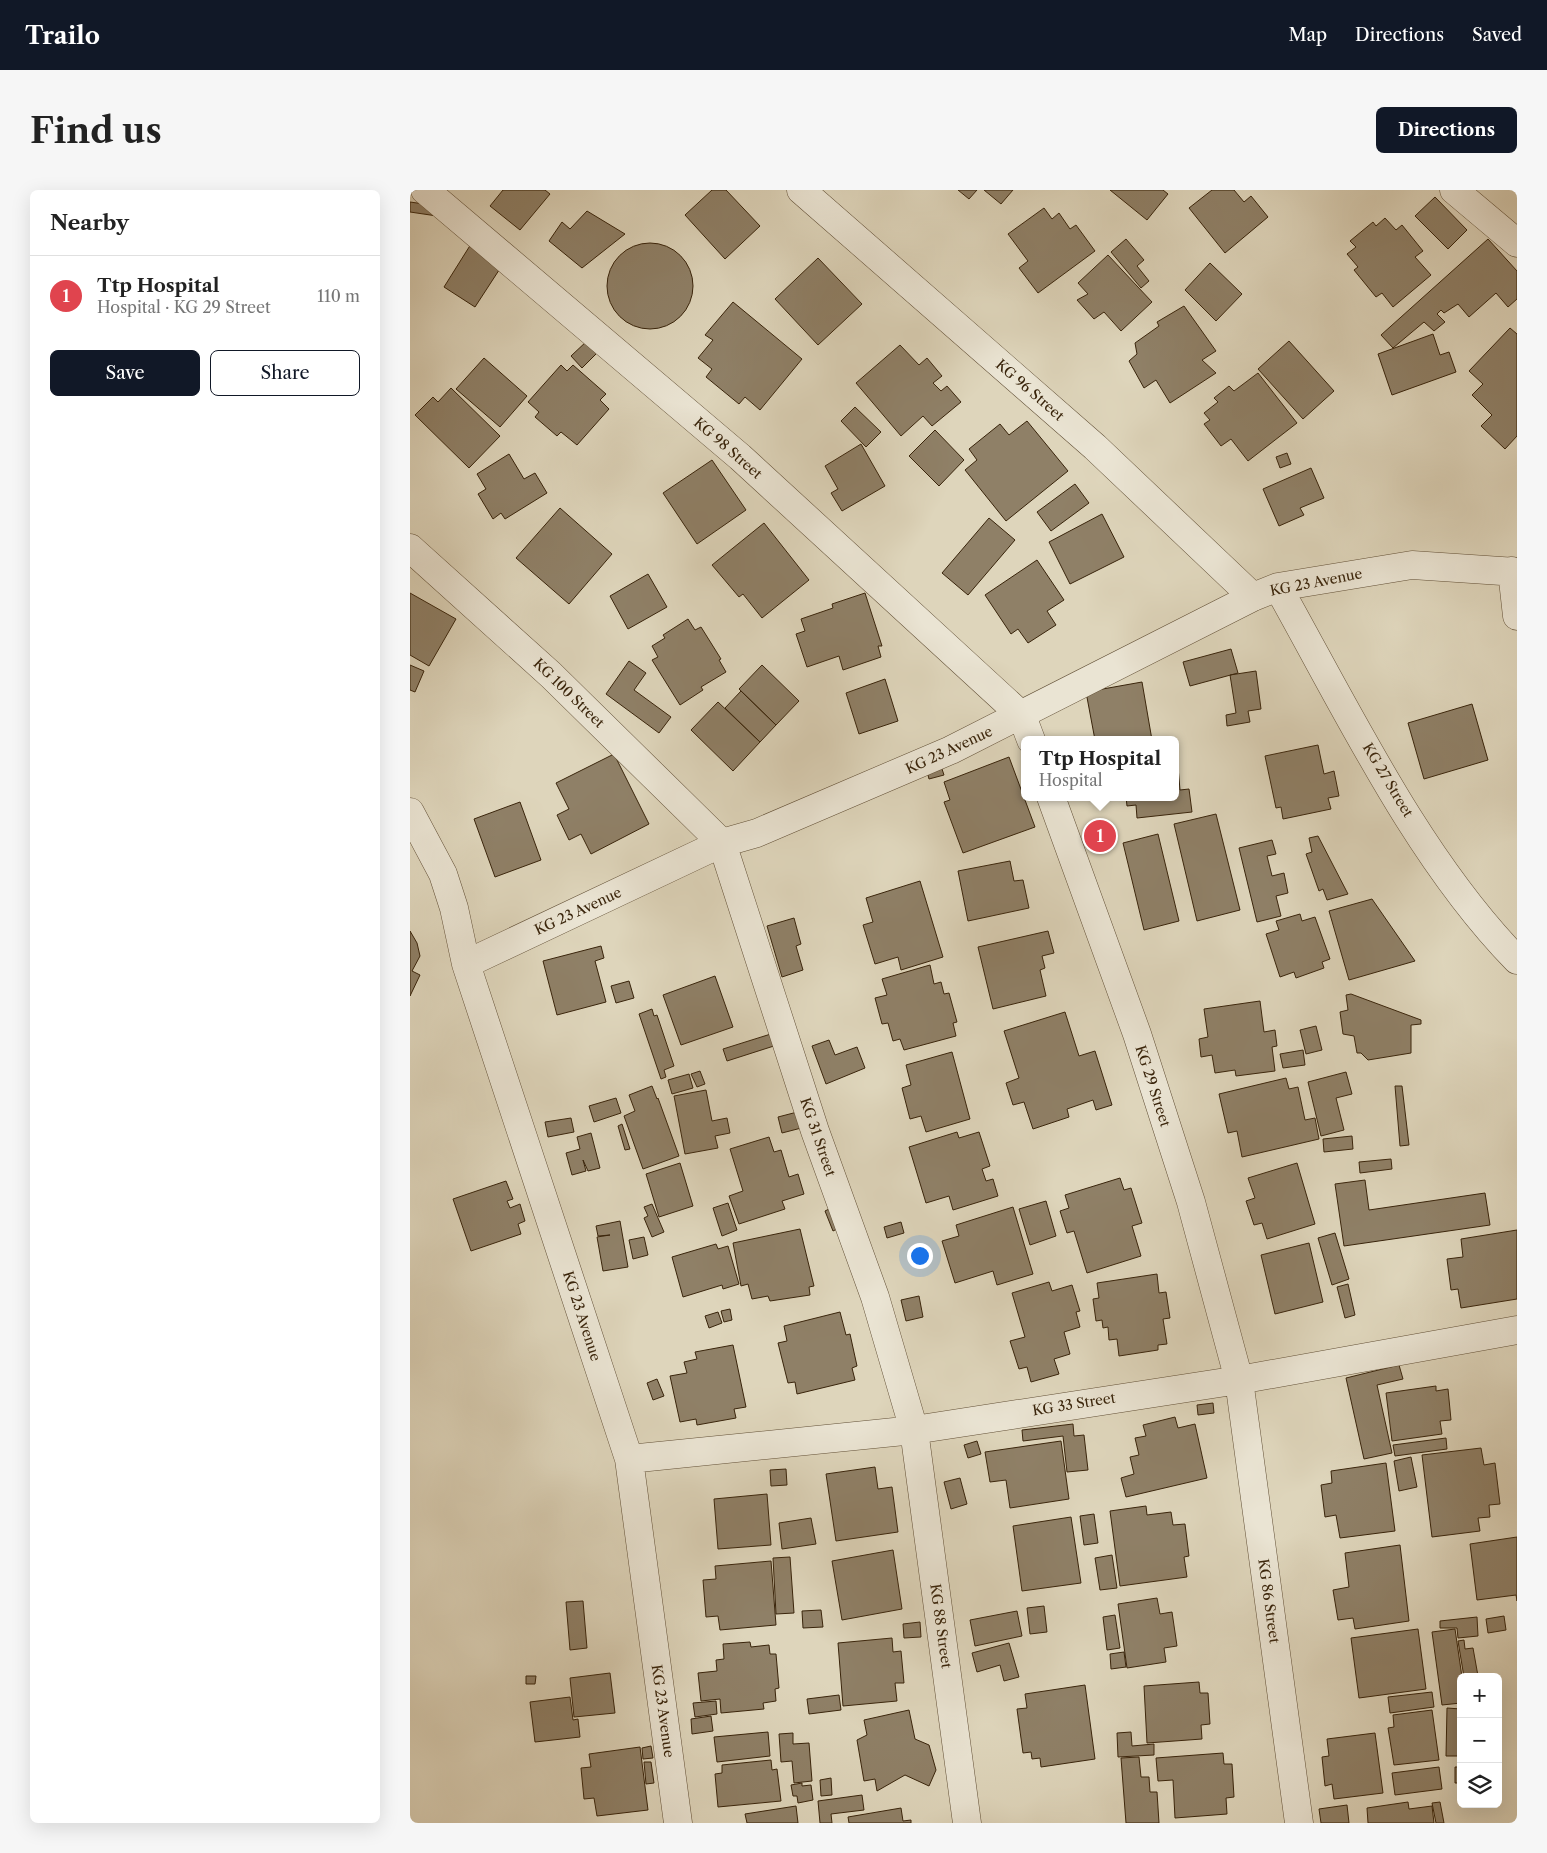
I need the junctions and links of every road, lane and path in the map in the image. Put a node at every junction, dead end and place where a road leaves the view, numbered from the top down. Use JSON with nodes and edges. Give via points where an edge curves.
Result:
{"nodes":[{"id":1,"x":426,"y":190,"type":"edge"},
{"id":2,"x":802,"y":190,"type":"edge"},
{"id":3,"x":1454,"y":190,"type":"edge"},
{"id":4,"x":1517,"y":243,"type":"edge"},
{"id":5,"x":410,"y":548,"type":"edge"},
{"id":6,"x":1515,"y":571,"type":"edge"},
{"id":7,"x":1265,"y":592,"type":"junction"},
{"id":8,"x":1517,"y":616,"type":"edge"},
{"id":9,"x":1026,"y":728,"type":"edge"},
{"id":10,"x":1052,"y":801,"type":"edge"},
{"id":11,"x":410,"y":812,"type":"edge"},
{"id":12,"x":722,"y":843,"type":"junction"},
{"id":13,"x":1517,"y":960,"type":"edge"},
{"id":14,"x":466,"y":964,"type":"junction"},
{"id":15,"x":1517,"y":1330,"type":"edge"},
{"id":16,"x":1239,"y":1380,"type":"junction"},
{"id":17,"x":914,"y":1430,"type":"junction"},
{"id":18,"x":629,"y":1458,"type":"junction"},
{"id":19,"x":678,"y":1823,"type":"edge"},
{"id":20,"x":967,"y":1823,"type":"edge"},
{"id":21,"x":1299,"y":1823,"type":"edge"}],
"edges":[{"from":1,"to":9,"type":"street","name":"KG 98 Street","via":[[740,457]]},
{"from":2,"to":7,"type":"street","name":"KG 96 Street"},
{"from":3,"to":4,"type":"street"},
{"from":5,"to":12,"type":"street","name":"KG 100 Street","via":[[551,675]]},
{"from":6,"to":7,"type":"street","name":"KG 23 Avenue","via":[[1412,565]]},
{"from":6,"to":8,"type":"street"},
{"from":7,"to":9,"type":"street","name":"KG 23 Avenue"},
{"from":7,"to":13,"type":"street","name":"KG 27 Street","via":[[1432,854]]},
{"from":9,"to":12,"type":"street","name":"KG 23 Avenue","via":[[891,777],[757,833]]},
{"from":10,"to":16,"type":"street","name":"KG 29 Street","via":[[1137,1034],[1191,1202]]},
{"from":11,"to":14,"type":"street","via":[[443,874]]},
{"from":12,"to":14,"type":"street","name":"KG 23 Avenue"},
{"from":12,"to":17,"type":"street","name":"KG 31 Street","via":[[815,1131],[875,1297]]},
{"from":14,"to":18,"type":"street","name":"KG 23 Avenue"},
{"from":15,"to":16,"type":"street","name":"KG 33 Street"},
{"from":16,"to":17,"type":"street","name":"KG 33 Street"},
{"from":16,"to":21,"type":"street","name":"KG 86 Street"},
{"from":17,"to":18,"type":"street","name":"KG 33 Street"},
{"from":17,"to":20,"type":"street","name":"KG 88 Street"},
{"from":18,"to":19,"type":"street","name":"KG 23 Avenue"}]}
